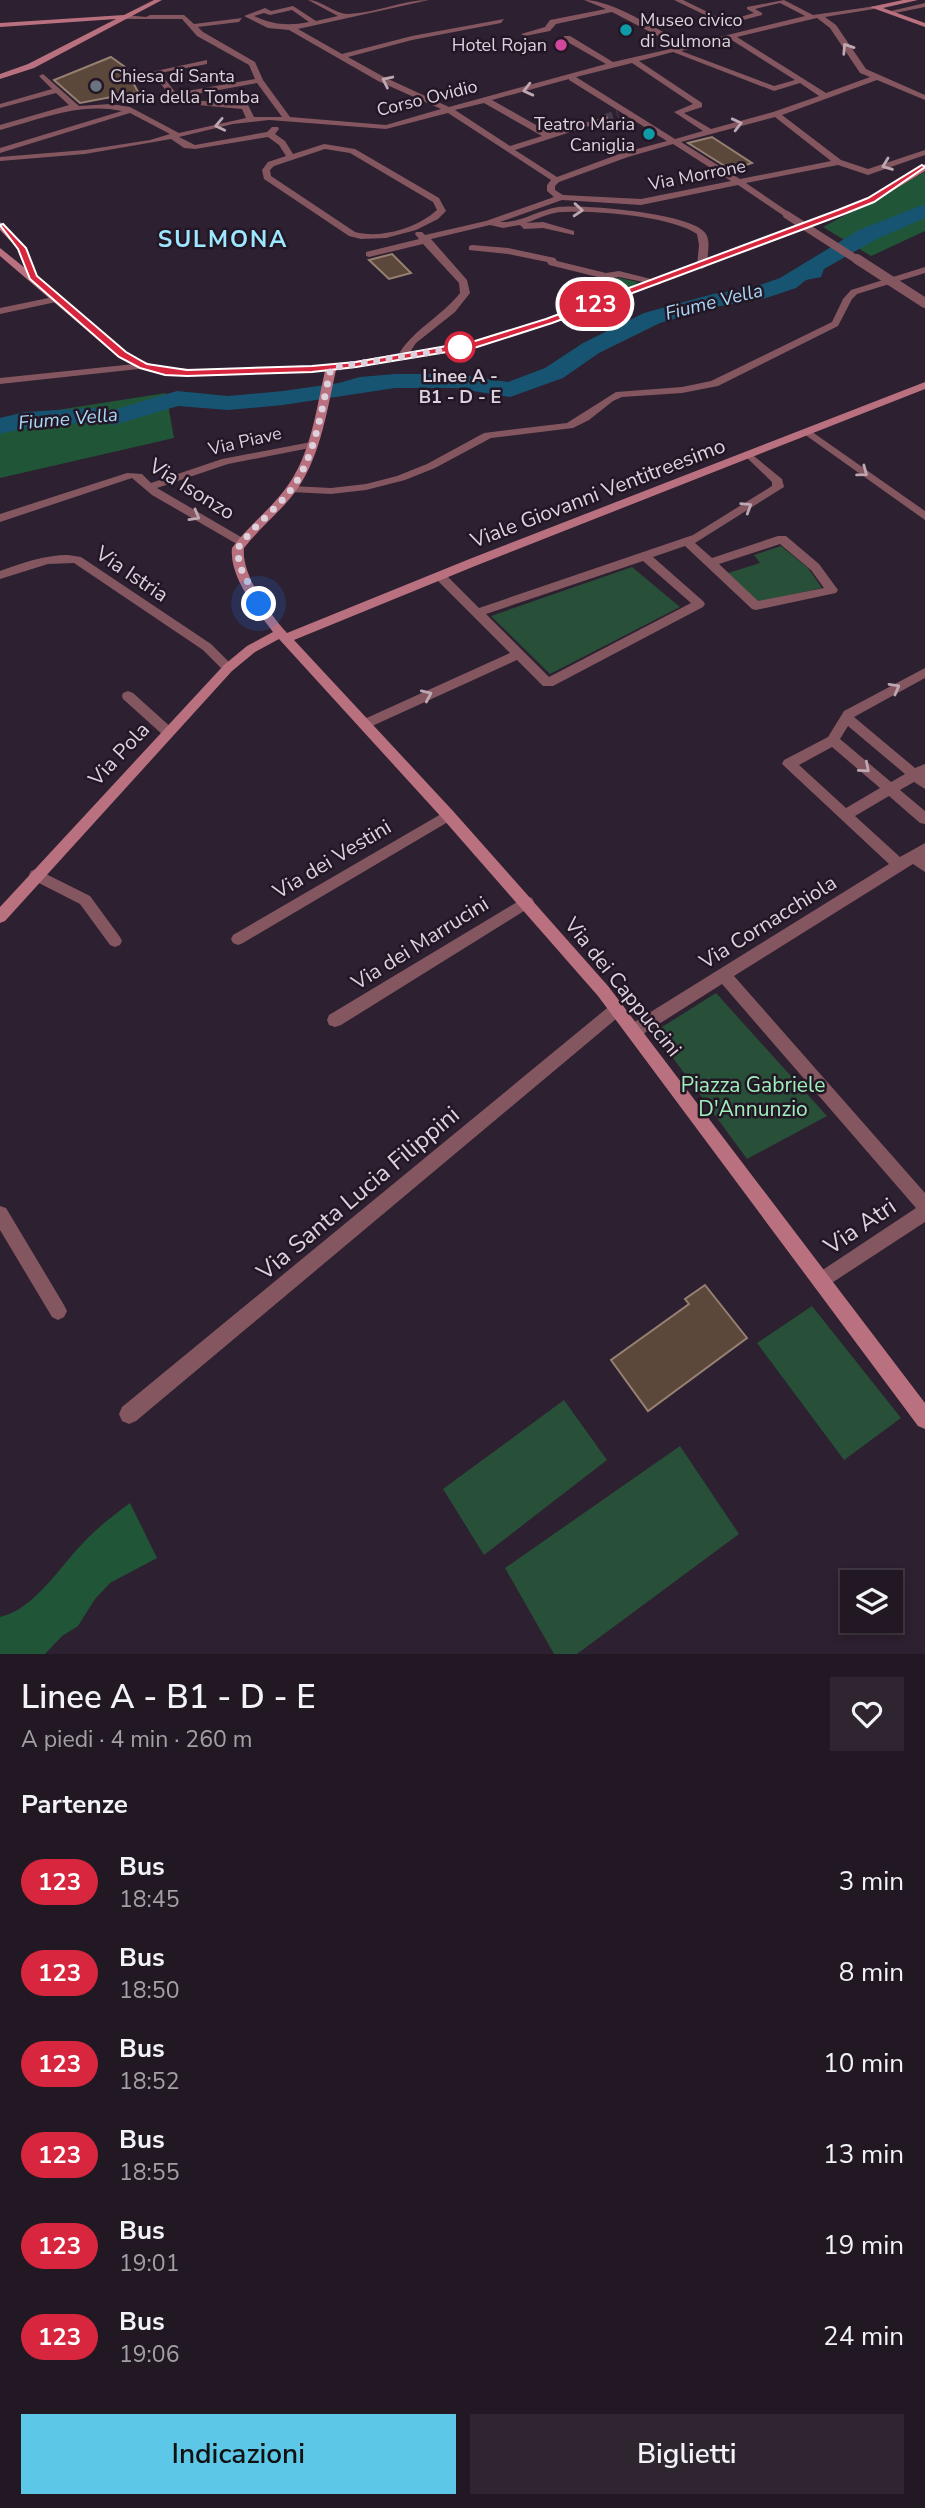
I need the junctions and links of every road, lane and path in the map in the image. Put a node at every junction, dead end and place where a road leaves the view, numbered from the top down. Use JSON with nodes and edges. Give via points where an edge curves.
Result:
{"nodes":[{"id":1,"x":159,"y":0,"type":"edge"},
{"id":2,"x":290,"y":0,"type":"edge"},
{"id":3,"x":312,"y":0,"type":"edge"},
{"id":4,"x":426,"y":0,"type":"edge"},
{"id":5,"x":587,"y":0,"type":"edge"},
{"id":6,"x":677,"y":0,"type":"edge"},
{"id":7,"x":780,"y":0,"type":"edge"},
{"id":8,"x":839,"y":0,"type":"edge"},
{"id":9,"x":915,"y":0,"type":"edge"},
{"id":10,"x":925,"y":5,"type":"edge"},
{"id":11,"x":873,"y":7,"type":"junction"},
{"id":12,"x":265,"y":10,"type":"junction"},
{"id":13,"x":612,"y":10,"type":"junction"},
{"id":14,"x":856,"y":10,"type":"junction"},
{"id":15,"x":895,"y":10,"type":"dead end"},
{"id":16,"x":125,"y":17,"type":"junction"},
{"id":17,"x":345,"y":17,"type":"junction"},
{"id":18,"x":816,"y":17,"type":"junction"},
{"id":19,"x":245,"y":20,"type":"junction"},
{"id":20,"x":502,"y":21,"type":"dead end"},
{"id":21,"x":315,"y":23,"type":"junction"},
{"id":22,"x":725,"y":23,"type":"junction"},
{"id":23,"x":0,"y":25,"type":"edge"},
{"id":24,"x":925,"y":25,"type":"edge"},
{"id":25,"x":192,"y":26,"type":"junction"},
{"id":26,"x":291,"y":28,"type":"junction"},
{"id":27,"x":746,"y":33,"type":"junction"},
{"id":28,"x":525,"y":34,"type":"dead end"},
{"id":29,"x":732,"y":37,"type":"junction"},
{"id":30,"x":567,"y":38,"type":"dead end"},
{"id":31,"x":687,"y":48,"type":"junction"},
{"id":32,"x":676,"y":51,"type":"junction"},
{"id":33,"x":660,"y":54,"type":"junction"},
{"id":34,"x":343,"y":56,"type":"junction"},
{"id":35,"x":633,"y":60,"type":"junction"},
{"id":36,"x":204,"y":62,"type":"dead end"},
{"id":37,"x":671,"y":62,"type":"dead end"},
{"id":38,"x":774,"y":64,"type":"junction"},
{"id":39,"x":613,"y":65,"type":"junction"},
{"id":40,"x":657,"y":65,"type":"dead end"},
{"id":41,"x":31,"y":66,"type":"junction"},
{"id":42,"x":763,"y":66,"type":"dead end"},
{"id":43,"x":752,"y":69,"type":"dead end"},
{"id":44,"x":636,"y":70,"type":"junction"},
{"id":45,"x":737,"y":73,"type":"junction"},
{"id":46,"x":0,"y":78,"type":"edge"},
{"id":47,"x":572,"y":78,"type":"junction"},
{"id":48,"x":875,"y":79,"type":"junction"},
{"id":49,"x":259,"y":80,"type":"junction"},
{"id":50,"x":799,"y":80,"type":"junction"},
{"id":51,"x":57,"y":90,"type":"junction"},
{"id":52,"x":824,"y":95,"type":"junction"},
{"id":53,"x":175,"y":96,"type":"junction"},
{"id":54,"x":925,"y":98,"type":"edge"},
{"id":55,"x":485,"y":100,"type":"junction"},
{"id":56,"x":0,"y":106,"type":"edge"},
{"id":57,"x":76,"y":107,"type":"junction"},
{"id":58,"x":131,"y":110,"type":"junction"},
{"id":59,"x":449,"y":110,"type":"junction"},
{"id":60,"x":776,"y":114,"type":"junction"},
{"id":61,"x":287,"y":118,"type":"junction"},
{"id":62,"x":605,"y":118,"type":"tunnel mouth"},
{"id":63,"x":251,"y":120,"type":"junction"},
{"id":64,"x":0,"y":128,"type":"edge"},
{"id":65,"x":708,"y":131,"type":"junction"},
{"id":66,"x":270,"y":134,"type":"junction"},
{"id":67,"x":75,"y":135,"type":"junction"},
{"id":68,"x":174,"y":135,"type":"junction"},
{"id":69,"x":549,"y":136,"type":"junction"},
{"id":70,"x":671,"y":141,"type":"junction"},
{"id":71,"x":509,"y":149,"type":"junction"},
{"id":72,"x":0,"y":151,"type":"edge"},
{"id":73,"x":87,"y":152,"type":"junction"},
{"id":74,"x":925,"y":152,"type":"edge"},
{"id":75,"x":290,"y":156,"type":"junction"},
{"id":76,"x":0,"y":159,"type":"edge"},
{"id":77,"x":838,"y":162,"type":"junction"},
{"id":78,"x":925,"y":167,"type":"edge"},
{"id":79,"x":556,"y":180,"type":"junction"},
{"id":80,"x":742,"y":184,"type":"junction"},
{"id":81,"x":561,"y":197,"type":"junction"},
{"id":82,"x":489,"y":223,"type":"junction"},
{"id":83,"x":0,"y":225,"type":"edge"},
{"id":84,"x":512,"y":226,"type":"junction"},
{"id":85,"x":409,"y":227,"type":"junction"},
{"id":86,"x":571,"y":233,"type":"dead end"},
{"id":87,"x":426,"y":239,"type":"junction"},
{"id":88,"x":472,"y":247,"type":"dead end"},
{"id":89,"x":4,"y":254,"type":"edge"},
{"id":90,"x":369,"y":254,"type":"dead end"},
{"id":91,"x":26,"y":258,"type":"junction"},
{"id":92,"x":702,"y":266,"type":"junction"},
{"id":93,"x":925,"y":270,"type":"edge"},
{"id":94,"x":33,"y":278,"type":"junction"},
{"id":95,"x":658,"y":282,"type":"junction"},
{"id":96,"x":58,"y":299,"type":"junction"},
{"id":97,"x":925,"y":303,"type":"edge"},
{"id":98,"x":0,"y":311,"type":"edge"},
{"id":99,"x":406,"y":357,"type":"junction"},
{"id":100,"x":144,"y":366,"type":"junction"},
{"id":101,"x":331,"y":368,"type":"junction"},
{"id":102,"x":0,"y":381,"type":"edge"},
{"id":103,"x":925,"y":385,"type":"edge"},
{"id":104,"x":808,"y":432,"type":"junction"},
{"id":105,"x":311,"y":445,"type":"junction"},
{"id":106,"x":748,"y":455,"type":"junction"},
{"id":107,"x":149,"y":488,"type":"junction"},
{"id":108,"x":291,"y":489,"type":"junction"},
{"id":109,"x":922,"y":510,"type":"edge"},
{"id":110,"x":0,"y":518,"type":"edge"},
{"id":111,"x":242,"y":542,"type":"junction"},
{"id":112,"x":688,"y":542,"type":"junction"},
{"id":113,"x":645,"y":556,"type":"junction"},
{"id":114,"x":711,"y":563,"type":"junction"},
{"id":115,"x":0,"y":575,"type":"edge"},
{"id":116,"x":440,"y":576,"type":"junction"},
{"id":117,"x":477,"y":613,"type":"junction"},
{"id":118,"x":282,"y":636,"type":"junction"},
{"id":119,"x":519,"y":654,"type":"junction"},
{"id":120,"x":228,"y":668,"type":"junction"},
{"id":121,"x":925,"y":672,"type":"edge"},
{"id":122,"x":128,"y":696,"type":"dead end"},
{"id":123,"x":846,"y":717,"type":"junction"},
{"id":124,"x":365,"y":724,"type":"junction"},
{"id":125,"x":168,"y":732,"type":"junction"},
{"id":126,"x":833,"y":740,"type":"junction"},
{"id":127,"x":921,"y":776,"type":"edge"},
{"id":128,"x":890,"y":789,"type":"junction"},
{"id":129,"x":448,"y":814,"type":"junction"},
{"id":130,"x":845,"y":815,"type":"junction"},
{"id":131,"x":925,"y":819,"type":"edge"},
{"id":132,"x":921,"y":857,"type":"edge"},
{"id":133,"x":899,"y":865,"type":"junction"},
{"id":134,"x":36,"y":875,"type":"junction"},
{"id":135,"x":527,"y":902,"type":"junction"},
{"id":136,"x":0,"y":917,"type":"edge"},
{"id":137,"x":238,"y":939,"type":"dead end"},
{"id":138,"x":115,"y":941,"type":"dead end"},
{"id":139,"x":723,"y":975,"type":"junction"},
{"id":140,"x":617,"y":1009,"type":"junction"},
{"id":141,"x":335,"y":1020,"type":"dead end"},
{"id":142,"x":634,"y":1031,"type":"junction"},
{"id":143,"x":925,"y":1206,"type":"edge"},
{"id":144,"x":925,"y":1212,"type":"edge"},
{"id":145,"x":0,"y":1214,"type":"edge"},
{"id":146,"x":821,"y":1281,"type":"junction"},
{"id":147,"x":58,"y":1311,"type":"dead end"},
{"id":148,"x":129,"y":1414,"type":"dead end"},
{"id":149,"x":925,"y":1419,"type":"edge"}],
"edges":[{"from":1,"to":16,"type":"street"},
{"from":2,"to":12,"type":"street"},
{"from":3,"to":17,"type":"street"},
{"from":4,"to":17,"type":"street"},
{"from":5,"to":13,"type":"street"},
{"from":6,"to":22,"type":"street"},
{"from":7,"to":18,"type":"street"},
{"from":7,"to":22,"type":"street","via":[[749,8],[760,15]]},
{"from":8,"to":14,"type":"street"},
{"from":9,"to":11,"type":"street"},
{"from":10,"to":15,"type":"street"},
{"from":11,"to":14,"type":"street","name":"Corso Ovidio"},
{"from":11,"to":24,"type":"street"},
{"from":12,"to":19,"type":"street"},
{"from":12,"to":21,"type":"street","via":[[293,8]]},
{"from":13,"to":28,"type":"street","via":[[561,20]]},
{"from":13,"to":31,"type":"street"},
{"from":14,"to":18,"type":"street","name":"Corso Ovidio"},
{"from":16,"to":23,"type":"street"},
{"from":16,"to":25,"type":"street","via":[[184,17]]},
{"from":16,"to":41,"type":"street"},
{"from":17,"to":21,"type":"street"},
{"from":18,"to":27,"type":"street","name":"Corso Ovidio"},
{"from":48,"to":18,"type":"street","one_way":true,"via":[[863,71],[833,27]]},
{"from":19,"to":25,"type":"street"},
{"from":19,"to":26,"type":"street"},
{"from":20,"to":34,"type":"street"},
{"from":21,"to":26,"type":"street"},
{"from":22,"to":27,"type":"street"},
{"from":25,"to":49,"type":"street","via":[[249,62]]},
{"from":26,"to":34,"type":"street"},
{"from":27,"to":29,"type":"street","name":"Corso Ovidio"},
{"from":29,"to":31,"type":"street","name":"Corso Ovidio"},
{"from":29,"to":38,"type":"street"},
{"from":30,"to":39,"type":"street"},
{"from":31,"to":32,"type":"street","name":"Corso Ovidio"},
{"from":32,"to":33,"type":"street","name":"Corso Ovidio"},
{"from":32,"to":45,"type":"street"},
{"from":33,"to":35,"type":"street","name":"Corso Ovidio"},
{"from":33,"to":37,"type":"street"},
{"from":59,"to":34,"type":"street","one_way":true},
{"from":35,"to":39,"type":"street","name":"Corso Ovidio"},
{"from":35,"to":44,"type":"street"},
{"from":36,"to":53,"type":"street","via":[[155,72]]},
{"from":38,"to":42,"type":"street"},
{"from":38,"to":50,"type":"street"},
{"from":39,"to":44,"type":"street"},
{"from":39,"to":47,"type":"street","name":"Corso Ovidio"},
{"from":40,"to":44,"type":"street"},
{"from":41,"to":46,"type":"street"},
{"from":41,"to":51,"type":"street"},
{"from":43,"to":45,"type":"street"},
{"from":44,"to":65,"type":"street","via":[[698,105],[678,112]]},
{"from":45,"to":50,"type":"street","via":[[774,89]]},
{"from":47,"to":55,"type":"street","name":"Corso Ovidio","one_way":true},
{"from":47,"to":70,"type":"street"},
{"from":48,"to":52,"type":"street"},
{"from":48,"to":54,"type":"street"},
{"from":49,"to":53,"type":"street"},
{"from":49,"to":61,"type":"street"},
{"from":50,"to":52,"type":"street"},
{"from":51,"to":56,"type":"street"},
{"from":51,"to":57,"type":"street"},
{"from":52,"to":60,"type":"street"},
{"from":53,"to":63,"type":"street","via":[[179,101],[245,107]]},
{"from":55,"to":59,"type":"street","name":"Corso Ovidio"},
{"from":55,"to":69,"type":"street"},
{"from":57,"to":58,"type":"street"},
{"from":57,"to":64,"type":"street"},
{"from":58,"to":67,"type":"street"},
{"from":58,"to":68,"type":"street"},
{"from":59,"to":61,"type":"street","name":"Corso Ovidio","via":[[379,128]]},
{"from":59,"to":71,"type":"street"},
{"from":65,"to":60,"type":"street","one_way":true},
{"from":60,"to":77,"type":"street","name":"Via Morrone"},
{"from":61,"to":63,"type":"street","name":"Corso Ovidio"},
{"from":61,"to":66,"type":"street"},
{"from":62,"to":69,"type":"street"},
{"from":63,"to":68,"type":"street","name":"Corso Ovidio","one_way":true},
{"from":65,"to":70,"type":"street"},
{"from":66,"to":68,"type":"street","via":[[195,147]]},
{"from":66,"to":75,"type":"street"},
{"from":67,"to":72,"type":"street"},
{"from":67,"to":73,"type":"street"},
{"from":68,"to":73,"type":"street","name":"Corso Ovidio"},
{"from":69,"to":71,"type":"street"},
{"from":70,"to":79,"type":"street"},
{"from":70,"to":80,"type":"street"},
{"from":71,"to":79,"type":"street"},
{"from":73,"to":76,"type":"street","name":"Corso Ovidio"},
{"from":74,"to":77,"type":"street","name":"Via Morrone","one_way":true,"via":[[868,173]]},
{"from":75,"to":85,"type":"street","via":[[271,163],[267,177],[352,234],[377,238]]},
{"from":75,"to":85,"type":"street","via":[[324,146],[343,147],[440,203],[439,214]]},
{"from":77,"to":80,"type":"street","name":"Via Morrone"},
{"from":78,"to":92,"type":"street","via":[[871,200]]},
{"from":79,"to":81,"type":"street","via":[[551,191]]},
{"from":80,"to":81,"type":"street","name":"Via Morrone","via":[[641,202]]},
{"from":80,"to":97,"type":"street","bridge":true},
{"from":81,"to":82,"type":"street"},
{"from":82,"to":84,"type":"street"},
{"from":82,"to":87,"type":"street"},
{"from":83,"to":91,"type":"street"},
{"from":84,"to":86,"type":"street","via":[[543,225]]},
{"from":84,"to":92,"type":"street","one_way":true,"via":[[553,209],[680,221],[703,237]]},
{"from":85,"to":87,"type":"street"},
{"from":87,"to":90,"type":"street"},
{"from":87,"to":99,"type":"street","via":[[464,282],[465,293],[412,341]]},
{"from":88,"to":95,"type":"street","via":[[534,256],[606,276]]},
{"from":89,"to":91,"type":"street"},
{"from":89,"to":94,"type":"street"},
{"from":91,"to":94,"type":"street"},
{"from":92,"to":95,"type":"street"},
{"from":93,"to":108,"type":"street","via":[[854,292],[835,324],[714,384],[620,394],[563,427],[488,435],[401,478],[331,491]]},
{"from":94,"to":96,"type":"street"},
{"from":95,"to":99,"type":"street","via":[[477,344]]},
{"from":96,"to":98,"type":"street"},
{"from":96,"to":100,"type":"street","via":[[122,355]]},
{"from":99,"to":101,"type":"street"},
{"from":100,"to":101,"type":"street","via":[[165,372],[208,373]]},
{"from":100,"to":102,"type":"street"},
{"from":101,"to":105,"type":"street"},
{"from":103,"to":104,"type":"street","name":"Viale Giovanni Ventitreesimo"},
{"from":104,"to":106,"type":"street","name":"Viale Giovanni Ventitreesimo"},
{"from":104,"to":109,"type":"street","one_way":true},
{"from":105,"to":107,"type":"street","name":"Via Piave","via":[[226,461]]},
{"from":105,"to":108,"type":"street"},
{"from":112,"to":106,"type":"street","one_way":true,"via":[[778,487],[778,481]]},
{"from":106,"to":116,"type":"street","name":"Viale Giovanni Ventitreesimo"},
{"from":107,"to":110,"type":"street","name":"Via Isonzo","via":[[131,475]]},
{"from":107,"to":111,"type":"street","name":"Via Isonzo","one_way":true},
{"from":108,"to":111,"type":"street"},
{"from":111,"to":118,"type":"street","name":"Via dei Cappuccini","via":[[237,554],[241,570]]},
{"from":112,"to":113,"type":"street"},
{"from":112,"to":114,"type":"street"},
{"from":113,"to":117,"type":"street"},
{"from":113,"to":119,"type":"street","via":[[699,604],[548,683]]},
{"from":114,"to":114,"type":"street","via":[[756,606],[832,590],[815,566],[782,539]]},
{"from":115,"to":120,"type":"street","name":"Via Istria","via":[[56,559],[77,560],[207,647]]},
{"from":116,"to":117,"type":"street"},
{"from":116,"to":118,"type":"street","name":"Viale Giovanni Ventitreesimo"},
{"from":117,"to":119,"type":"street"},
{"from":118,"to":120,"type":"street","name":"Via Pola","via":[[251,649]]},
{"from":118,"to":124,"type":"street","name":"Via dei Cappuccini"},
{"from":124,"to":119,"type":"street","one_way":true},
{"from":120,"to":125,"type":"street","name":"Via Pola"},
{"from":123,"to":121,"type":"street","one_way":true},
{"from":122,"to":125,"type":"street"},
{"from":123,"to":126,"type":"street"},
{"from":123,"to":127,"type":"street"},
{"from":124,"to":129,"type":"street","name":"Via dei Cappuccini"},
{"from":125,"to":134,"type":"street","name":"Via Pola"},
{"from":126,"to":128,"type":"street","one_way":true},
{"from":126,"to":130,"type":"street","via":[[789,764]]},
{"from":127,"to":128,"type":"street"},
{"from":128,"to":130,"type":"street"},
{"from":128,"to":131,"type":"street"},
{"from":129,"to":135,"type":"street","name":"Via dei Cappuccini"},
{"from":129,"to":137,"type":"street","name":"Via dei Vestini"},
{"from":130,"to":133,"type":"street"},
{"from":132,"to":133,"type":"street","name":"Via Cornacchiola"},
{"from":133,"to":139,"type":"street","name":"Via Cornacchiola"},
{"from":134,"to":136,"type":"street","name":"Via Pola"},
{"from":134,"to":138,"type":"street","via":[[85,900]]},
{"from":135,"to":140,"type":"street","name":"Via dei Cappuccini"},
{"from":135,"to":141,"type":"street","name":"Via dei Marrucini"},
{"from":139,"to":142,"type":"street","name":"Via Cornacchiola"},
{"from":139,"to":143,"type":"street"},
{"from":140,"to":142,"type":"street","name":"Via dei Cappuccini"},
{"from":140,"to":148,"type":"street","name":"Via Santa Lucia Filippini"},
{"from":142,"to":146,"type":"street","name":"Via dei Cappuccini"},
{"from":144,"to":146,"type":"street","name":"Via Atri"},
{"from":145,"to":147,"type":"street"},
{"from":146,"to":149,"type":"street","name":"Via dei Cappuccini"}]}
